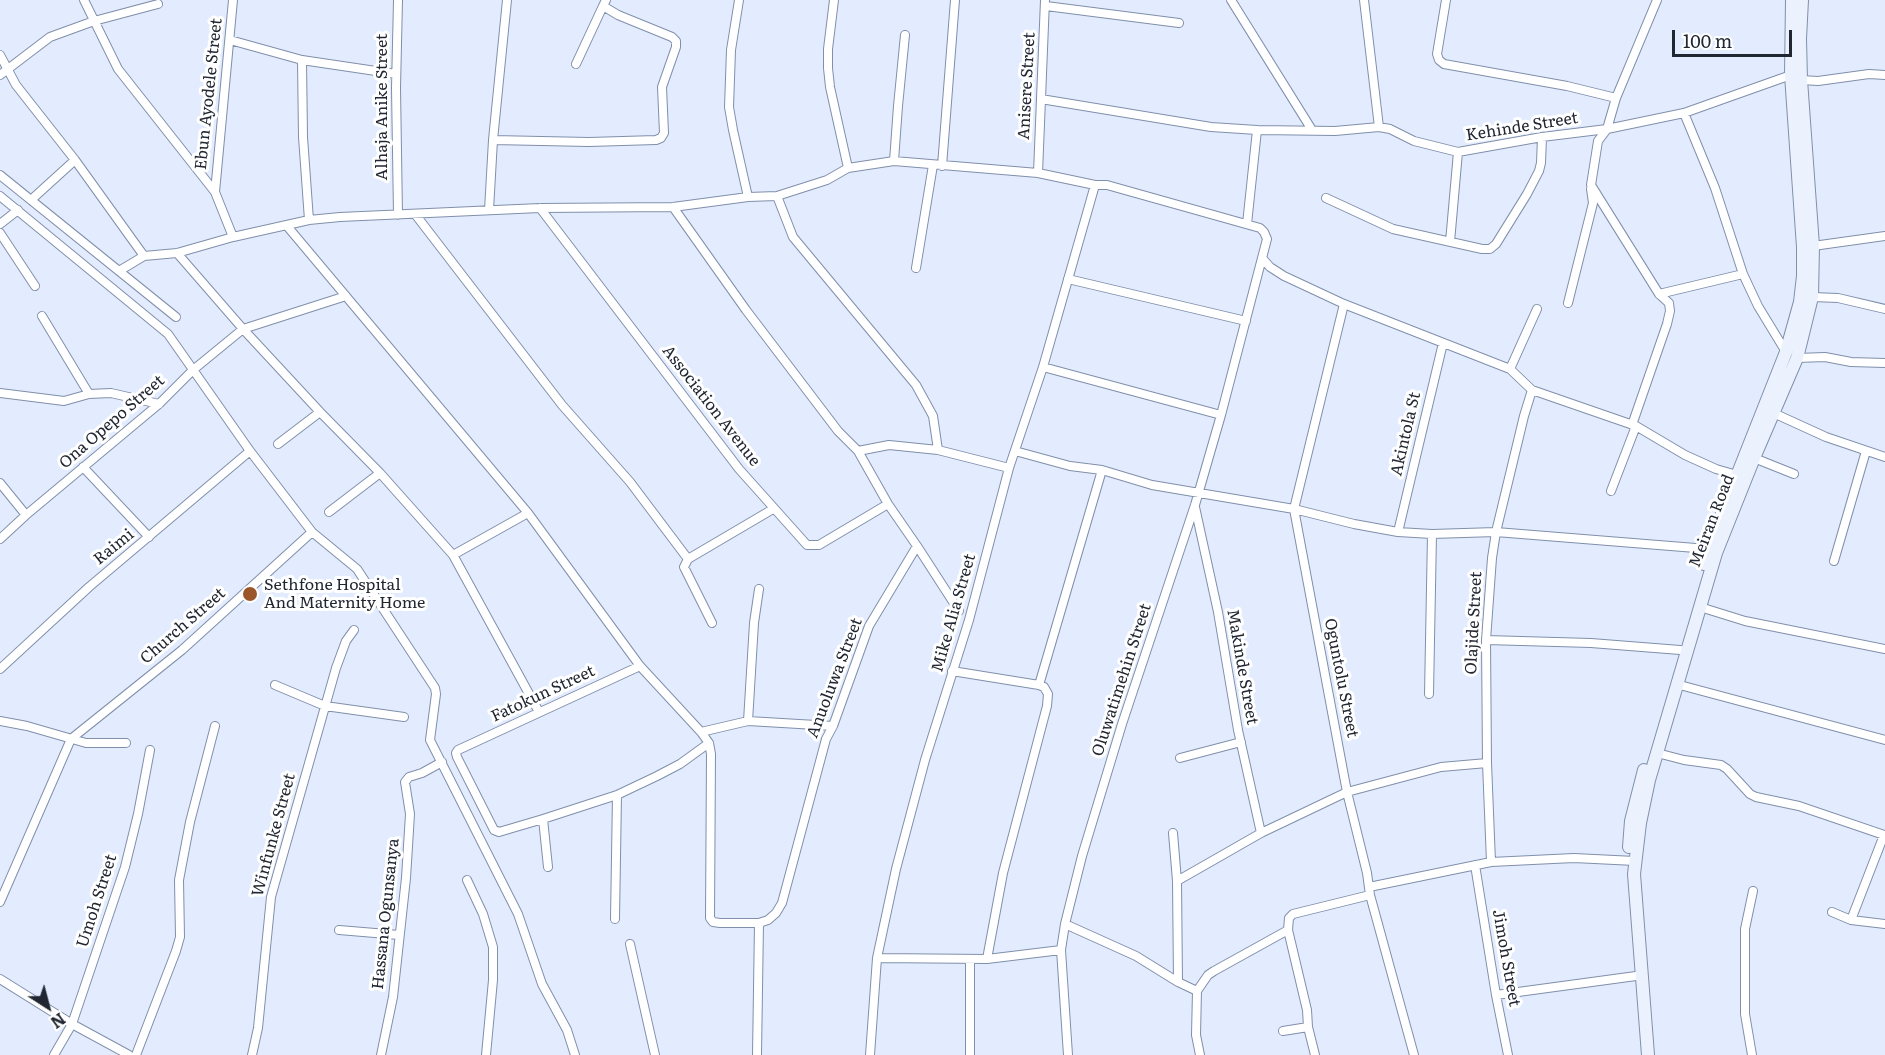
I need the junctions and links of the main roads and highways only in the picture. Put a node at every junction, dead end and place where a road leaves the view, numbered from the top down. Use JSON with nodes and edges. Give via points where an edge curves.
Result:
{"nodes":[{"id":1,"x":1792,"y":0,"type":"edge"},
{"id":2,"x":1802,"y":0,"type":"edge"},
{"id":3,"x":1796,"y":78,"type":"junction"},
{"id":4,"x":1792,"y":355,"type":"junction"},
{"id":5,"x":1768,"y":411,"type":"junction"},
{"id":6,"x":1636,"y":822,"type":"junction"},
{"id":7,"x":1631,"y":861,"type":"junction"},
{"id":8,"x":1641,"y":1055,"type":"edge"},
{"id":9,"x":1648,"y":1055,"type":"edge"}],
"edges":[{"from":1,"to":3,"type":"main road","name":"Meiran Road"},
{"from":2,"to":3,"type":"main road","name":"Meiran Road"},
{"from":3,"to":4,"type":"main road","name":"Meiran Road","via":[[1803,276]]},
{"from":3,"to":4,"type":"main road","name":"Meiran Road","via":[[1813,246],[1812,297]]},
{"from":4,"to":5,"type":"main road","name":"Meiran Road"},
{"from":5,"to":6,"type":"main road","name":"Meiran Road","via":[[1754,458],[1716,553]]},
{"from":5,"to":6,"type":"main road","name":"Meiran Road","via":[[1708,549],[1649,750]]},
{"from":6,"to":7,"type":"main road","name":"Meiran Road"},
{"from":7,"to":8,"type":"main road","name":"Meiran Road","via":[[1628,894]]},
{"from":7,"to":9,"type":"main road","name":"Meiran Road"}]}
